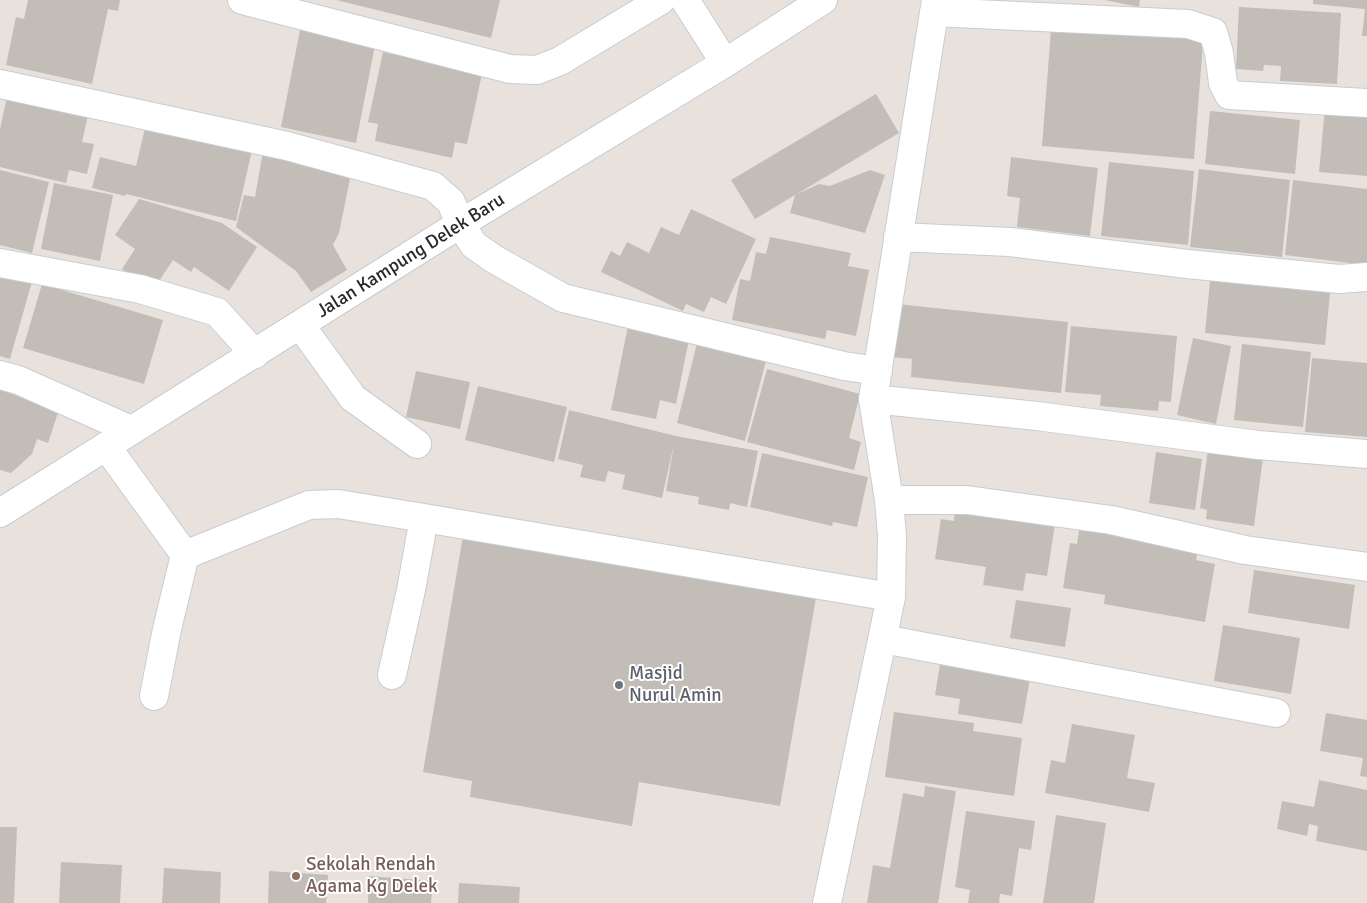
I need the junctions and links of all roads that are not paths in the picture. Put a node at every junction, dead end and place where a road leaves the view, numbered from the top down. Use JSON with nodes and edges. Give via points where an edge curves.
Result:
{"nodes":[{"id":1,"x":242,"y":0,"type":"edge"},
{"id":2,"x":661,"y":0,"type":"edge"},
{"id":3,"x":685,"y":0,"type":"edge"},
{"id":4,"x":823,"y":0,"type":"edge"},
{"id":5,"x":935,"y":6,"type":"edge"},
{"id":6,"x":725,"y":63,"type":"junction"},
{"id":7,"x":0,"y":84,"type":"edge"},
{"id":8,"x":1367,"y":103,"type":"edge"},
{"id":9,"x":460,"y":224,"type":"junction"},
{"id":10,"x":898,"y":237,"type":"junction"},
{"id":11,"x":0,"y":263,"type":"edge"},
{"id":12,"x":1367,"y":278,"type":"edge"},
{"id":13,"x":301,"y":326,"type":"junction"},
{"id":14,"x":255,"y":354,"type":"junction"},
{"id":15,"x":878,"y":370,"type":"junction"},
{"id":16,"x":0,"y":374,"type":"edge"},
{"id":17,"x":873,"y":399,"type":"junction"},
{"id":18,"x":131,"y":430,"type":"junction"},
{"id":19,"x":416,"y":444,"type":"dead end"},
{"id":20,"x":106,"y":446,"type":"junction"},
{"id":21,"x":1367,"y":454,"type":"edge"},
{"id":22,"x":889,"y":500,"type":"junction"},
{"id":23,"x":0,"y":513,"type":"edge"},
{"id":24,"x":424,"y":518,"type":"junction"},
{"id":25,"x":185,"y":555,"type":"junction"},
{"id":26,"x":1366,"y":566,"type":"edge"},
{"id":27,"x":891,"y":597,"type":"junction"},
{"id":28,"x":883,"y":639,"type":"junction"},
{"id":29,"x":392,"y":675,"type":"dead end"},
{"id":30,"x":154,"y":696,"type":"dead end"},
{"id":31,"x":1276,"y":713,"type":"dead end"},
{"id":32,"x":827,"y":903,"type":"edge"}],
"edges":[{"from":1,"to":2,"type":"street","via":[[510,69],[537,70],[560,61]]},
{"from":3,"to":6,"type":"street"},
{"from":4,"to":6,"type":"street","name":"Jalan Kampung Delek Baru"},
{"from":5,"to":8,"type":"street","via":[[1188,24],[1213,32],[1223,83],[1229,96]]},
{"from":5,"to":10,"type":"street"},
{"from":6,"to":9,"type":"street","name":"Jalan Kampung Delek Baru"},
{"from":7,"to":9,"type":"street","via":[[287,146],[433,186],[451,202]]},
{"from":9,"to":13,"type":"street","name":"Jalan Kampung Delek Baru"},
{"from":9,"to":15,"type":"street","via":[[474,244],[494,259],[563,298],[844,366]]},
{"from":10,"to":12,"type":"street","via":[[1010,242],[1216,267],[1339,279]]},
{"from":10,"to":15,"type":"street"},
{"from":11,"to":14,"type":"street","via":[[140,289],[217,312]]},
{"from":13,"to":14,"type":"street","name":"Jalan Kampung Delek Baru"},
{"from":13,"to":19,"type":"street","via":[[353,398]]},
{"from":14,"to":18,"type":"street","name":"Jalan Kampung Delek Baru"},
{"from":15,"to":17,"type":"street"},
{"from":16,"to":18,"type":"street"},
{"from":17,"to":21,"type":"street","via":[[1037,416],[1258,445]]},
{"from":17,"to":22,"type":"street"},
{"from":18,"to":20,"type":"street","name":"Jalan Kampung Delek Baru"},
{"from":20,"to":23,"type":"street","name":"Jalan Kampung Delek Baru"},
{"from":20,"to":25,"type":"street"},
{"from":22,"to":26,"type":"street","via":[[967,500],[1111,520],[1245,550]]},
{"from":22,"to":27,"type":"street"},
{"from":24,"to":25,"type":"street","via":[[338,504],[309,505]]},
{"from":24,"to":27,"type":"street"},
{"from":24,"to":29,"type":"street"},
{"from":25,"to":30,"type":"street","via":[[166,629]]},
{"from":27,"to":28,"type":"street"},
{"from":28,"to":31,"type":"street"},
{"from":28,"to":32,"type":"street"}]}
